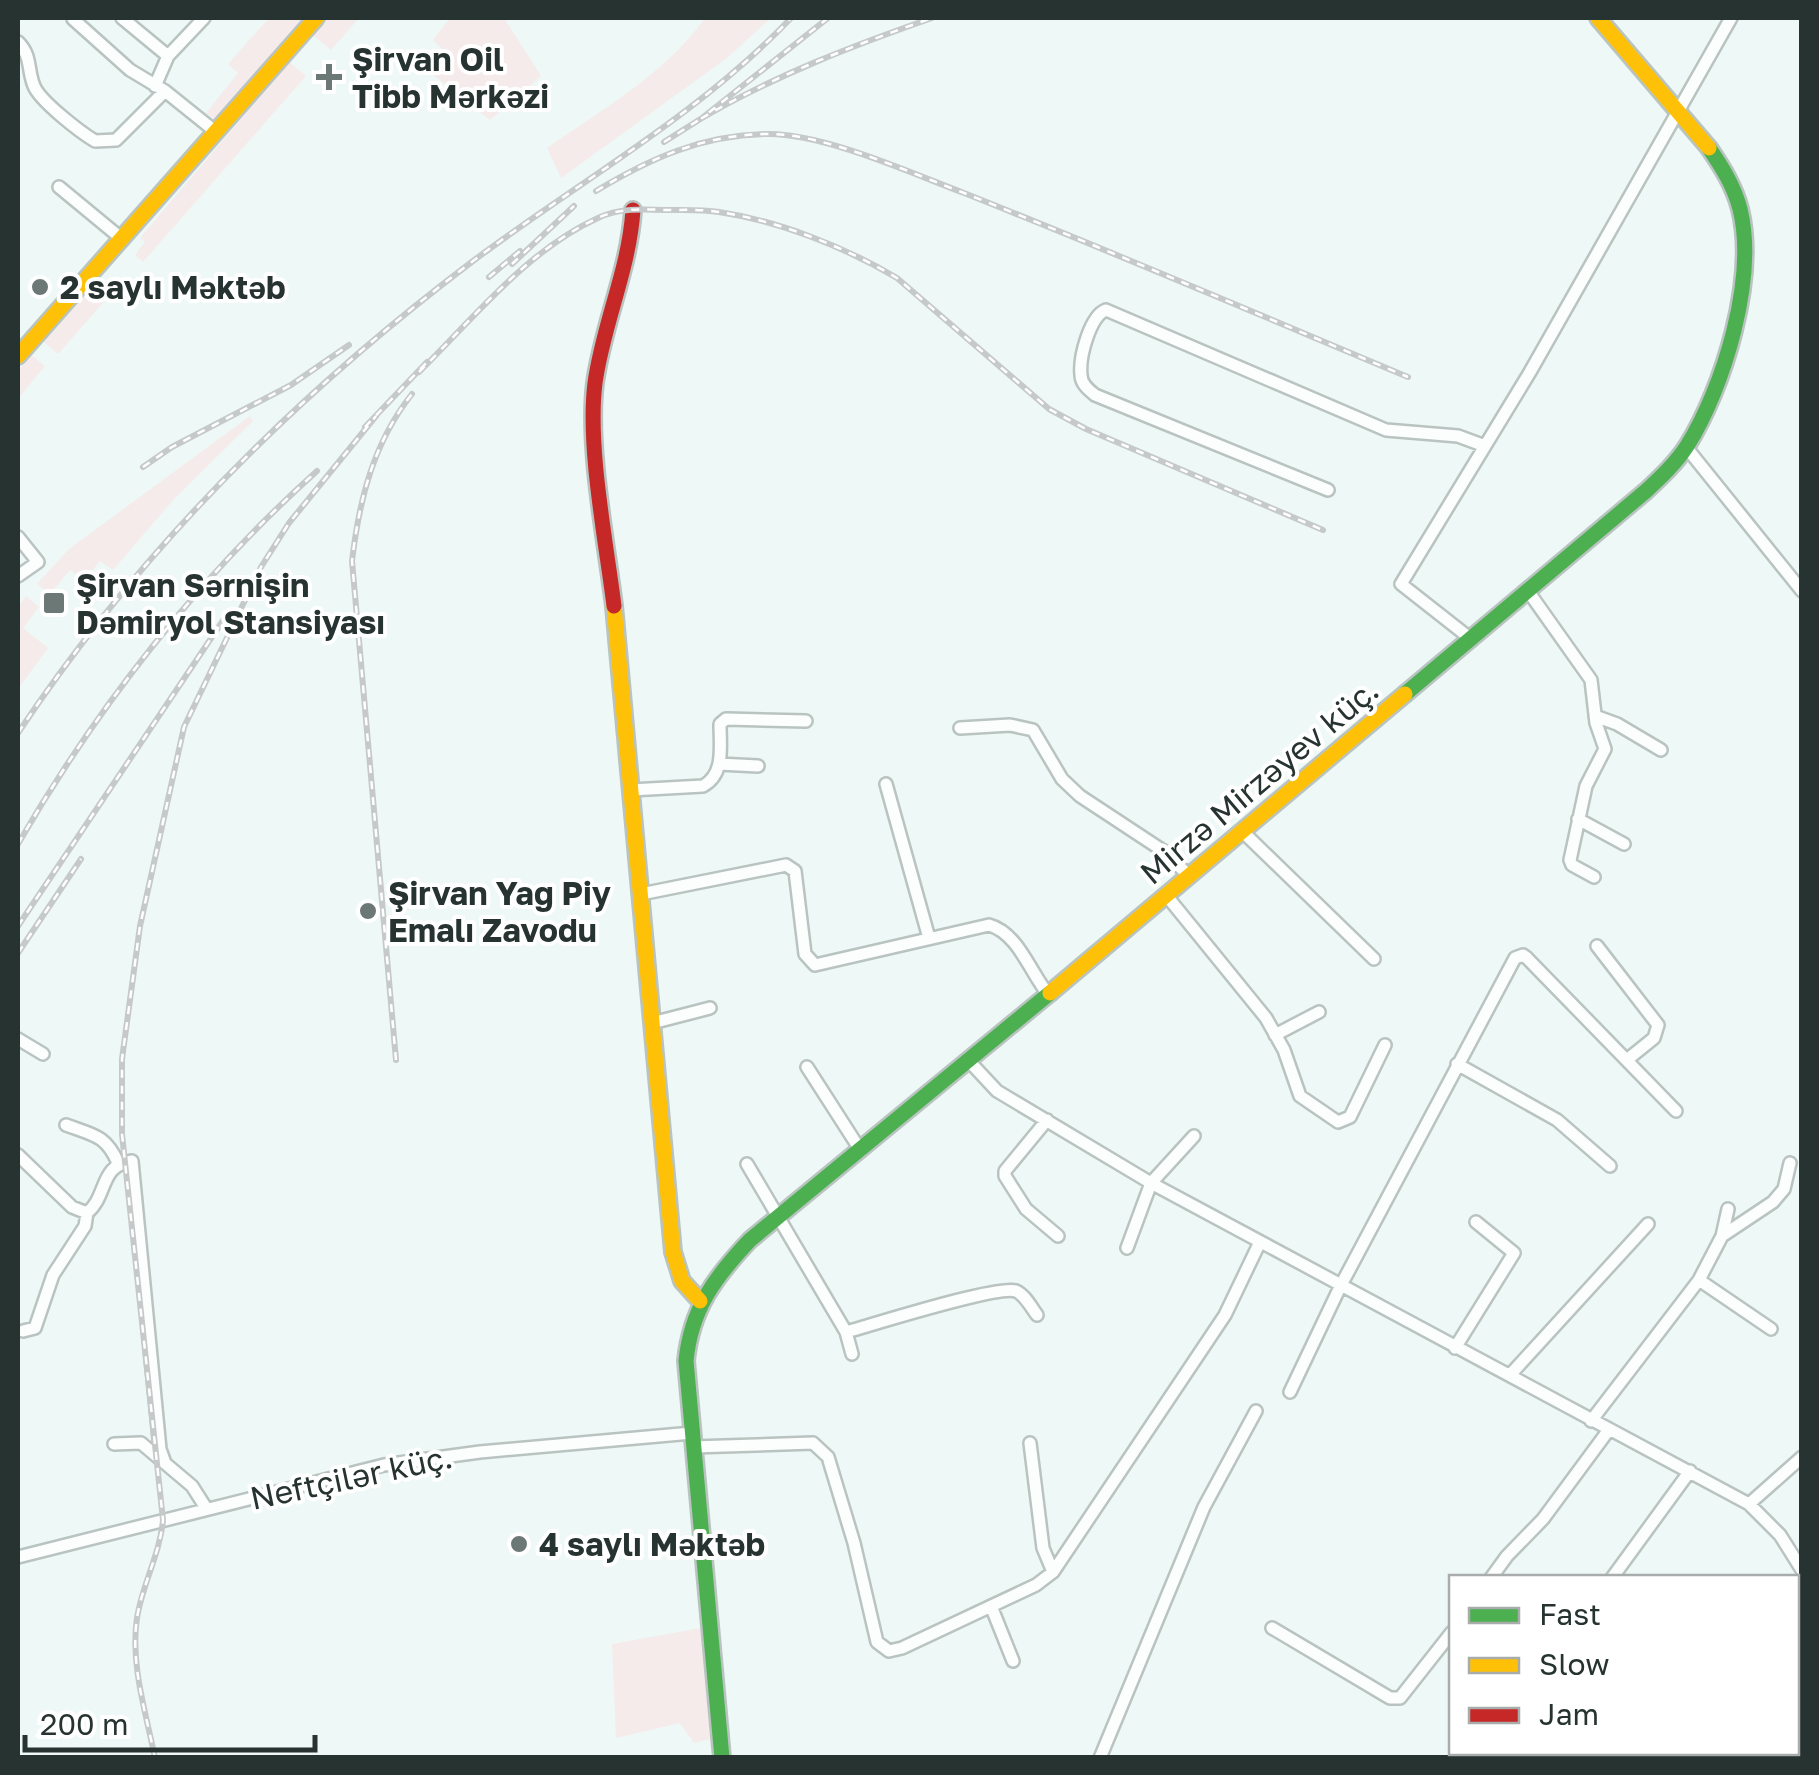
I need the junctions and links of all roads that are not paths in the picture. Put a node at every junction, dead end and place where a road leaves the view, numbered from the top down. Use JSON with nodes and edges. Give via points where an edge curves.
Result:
{"nodes":[{"id":1,"x":122,"y":18,"type":"edge"},
{"id":2,"x":204,"y":18,"type":"edge"},
{"id":3,"x":316,"y":18,"type":"edge"},
{"id":4,"x":1598,"y":18,"type":"edge"},
{"id":5,"x":1732,"y":18,"type":"edge"},
{"id":6,"x":73,"y":19,"type":"edge"},
{"id":7,"x":18,"y":42,"type":"edge"},
{"id":8,"x":168,"y":56,"type":"junction"},
{"id":9,"x":160,"y":89,"type":"junction"},
{"id":10,"x":1679,"y":113,"type":"junction"},
{"id":11,"x":216,"y":132,"type":"junction"},
{"id":12,"x":59,"y":187,"type":"dead end"},
{"id":13,"x":633,"y":210,"type":"dead end"},
{"id":14,"x":122,"y":239,"type":"junction"},
{"id":15,"x":18,"y":356,"type":"edge"},
{"id":16,"x":1485,"y":446,"type":"junction"},
{"id":17,"x":1686,"y":447,"type":"junction"},
{"id":18,"x":1328,"y":490,"type":"dead end"},
{"id":19,"x":18,"y":537,"type":"edge"},
{"id":20,"x":18,"y":576,"type":"edge"},
{"id":21,"x":1528,"y":591,"type":"junction"},
{"id":22,"x":1802,"y":591,"type":"edge"},
{"id":23,"x":1471,"y":639,"type":"junction"},
{"id":24,"x":1595,"y":716,"type":"junction"},
{"id":25,"x":806,"y":721,"type":"dead end"},
{"id":26,"x":960,"y":728,"type":"dead end"},
{"id":27,"x":1661,"y":750,"type":"dead end"},
{"id":28,"x":719,"y":764,"type":"junction"},
{"id":29,"x":758,"y":766,"type":"dead end"},
{"id":30,"x":886,"y":784,"type":"dead end"},
{"id":31,"x":632,"y":790,"type":"junction"},
{"id":32,"x":1578,"y":819,"type":"junction"},
{"id":33,"x":1242,"y":832,"type":"junction"},
{"id":34,"x":1624,"y":844,"type":"dead end"},
{"id":35,"x":1189,"y":876,"type":"junction"},
{"id":36,"x":1594,"y":877,"type":"dead end"},
{"id":37,"x":641,"y":894,"type":"junction"},
{"id":38,"x":1166,"y":896,"type":"junction"},
{"id":39,"x":930,"y":938,"type":"junction"},
{"id":40,"x":1598,"y":946,"type":"dead end"},
{"id":41,"x":1374,"y":960,"type":"dead end"},
{"id":42,"x":1048,"y":994,"type":"junction"},
{"id":43,"x":710,"y":1008,"type":"dead end"},
{"id":44,"x":1319,"y":1012,"type":"dead end"},
{"id":45,"x":652,"y":1023,"type":"junction"},
{"id":46,"x":1276,"y":1035,"type":"junction"},
{"id":47,"x":18,"y":1039,"type":"edge"},
{"id":48,"x":1385,"y":1045,"type":"dead end"},
{"id":49,"x":42,"y":1054,"type":"dead end"},
{"id":50,"x":1628,"y":1059,"type":"junction"},
{"id":51,"x":969,"y":1061,"type":"junction"},
{"id":52,"x":1458,"y":1064,"type":"junction"},
{"id":53,"x":808,"y":1067,"type":"dead end"},
{"id":54,"x":1676,"y":1111,"type":"dead end"},
{"id":55,"x":1048,"y":1120,"type":"junction"},
{"id":56,"x":66,"y":1125,"type":"dead end"},
{"id":57,"x":1194,"y":1136,"type":"dead end"},
{"id":58,"x":861,"y":1151,"type":"junction"},
{"id":59,"x":18,"y":1155,"type":"edge"},
{"id":60,"x":118,"y":1163,"type":"junction"},
{"id":61,"x":1790,"y":1163,"type":"dead end"},
{"id":62,"x":748,"y":1164,"type":"dead end"},
{"id":63,"x":1610,"y":1166,"type":"dead end"},
{"id":64,"x":1150,"y":1183,"type":"junction"},
{"id":65,"x":1728,"y":1209,"type":"dead end"},
{"id":66,"x":88,"y":1213,"type":"junction"},
{"id":67,"x":776,"y":1218,"type":"junction"},
{"id":68,"x":1476,"y":1222,"type":"dead end"},
{"id":69,"x":1648,"y":1224,"type":"dead end"},
{"id":70,"x":1058,"y":1236,"type":"dead end"},
{"id":71,"x":1722,"y":1236,"type":"junction"},
{"id":72,"x":1260,"y":1242,"type":"junction"},
{"id":73,"x":1127,"y":1248,"type":"dead end"},
{"id":74,"x":1699,"y":1280,"type":"junction"},
{"id":75,"x":1340,"y":1287,"type":"junction"},
{"id":76,"x":700,"y":1301,"type":"junction"},
{"id":77,"x":1037,"y":1315,"type":"dead end"},
{"id":78,"x":1771,"y":1329,"type":"dead end"},
{"id":79,"x":23,"y":1331,"type":"dead end"},
{"id":80,"x":846,"y":1332,"type":"junction"},
{"id":81,"x":1455,"y":1348,"type":"junction"},
{"id":82,"x":852,"y":1354,"type":"dead end"},
{"id":83,"x":1510,"y":1375,"type":"junction"},
{"id":84,"x":1290,"y":1392,"type":"dead end"},
{"id":85,"x":1256,"y":1410,"type":"dead end"},
{"id":86,"x":1590,"y":1421,"type":"junction"},
{"id":87,"x":1608,"y":1431,"type":"junction"},
{"id":88,"x":692,"y":1440,"type":"junction"},
{"id":89,"x":1030,"y":1443,"type":"dead end"},
{"id":90,"x":114,"y":1444,"type":"dead end"},
{"id":91,"x":1802,"y":1457,"type":"edge"},
{"id":92,"x":165,"y":1463,"type":"junction"},
{"id":93,"x":1690,"y":1471,"type":"junction"},
{"id":94,"x":1750,"y":1504,"type":"junction"},
{"id":95,"x":206,"y":1508,"type":"junction"},
{"id":96,"x":18,"y":1557,"type":"edge"},
{"id":97,"x":1802,"y":1570,"type":"edge"},
{"id":98,"x":1053,"y":1572,"type":"junction"},
{"id":99,"x":1494,"y":1575,"type":"edge"},
{"id":100,"x":1614,"y":1575,"type":"edge"},
{"id":101,"x":991,"y":1606,"type":"junction"},
{"id":102,"x":1272,"y":1628,"type":"dead end"},
{"id":103,"x":1449,"y":1636,"type":"edge"},
{"id":104,"x":1012,"y":1661,"type":"dead end"},
{"id":105,"x":722,"y":1758,"type":"edge"},
{"id":106,"x":1100,"y":1758,"type":"edge"}],
"edges":[{"from":1,"to":8,"type":"street"},
{"from":2,"to":8,"type":"street"},
{"from":3,"to":11,"type":"main road"},
{"from":4,"to":10,"type":"main road","name":"Mirzə Mirzəyev küç."},
{"from":5,"to":10,"type":"street"},
{"from":6,"to":9,"type":"street"},
{"from":7,"to":9,"type":"street","via":[[31,60],[40,95],[95,140],[116,140]]},
{"from":8,"to":9,"type":"street"},
{"from":9,"to":11,"type":"street"},
{"from":10,"to":16,"type":"street"},
{"from":10,"to":17,"type":"main road","name":"Mirzə Mirzəyev küç.","via":[[1733,186],[1744,236],[1727,348]]},
{"from":11,"to":14,"type":"main road"},
{"from":12,"to":14,"type":"street"},
{"from":13,"to":31,"type":"main road","via":[[593,411]]},
{"from":14,"to":15,"type":"main road"},
{"from":16,"to":18,"type":"street","via":[[1458,436],[1386,430],[1106,310],[1091,322],[1080,375],[1095,395]]},
{"from":16,"to":23,"type":"street","via":[[1401,584]]},
{"from":17,"to":21,"type":"main road","name":"Mirzə Mirzəyev küç."},
{"from":17,"to":22,"type":"street"},
{"from":19,"to":20,"type":"street","via":[[38,562]]},
{"from":21,"to":23,"type":"main road","name":"Mirzə Mirzəyev küç."},
{"from":21,"to":24,"type":"street","via":[[1591,680]]},
{"from":23,"to":33,"type":"main road","name":"Mirzə Mirzəyev küç."},
{"from":24,"to":27,"type":"street"},
{"from":24,"to":32,"type":"street","via":[[1604,749]]},
{"from":25,"to":28,"type":"street","via":[[726,719],[720,724]]},
{"from":26,"to":35,"type":"street","via":[[1033,730],[1080,796],[1165,852]]},
{"from":28,"to":29,"type":"street"},
{"from":28,"to":31,"type":"street","via":[[716,777],[703,786]]},
{"from":30,"to":39,"type":"street"},
{"from":31,"to":37,"type":"main road"},
{"from":32,"to":34,"type":"street"},
{"from":32,"to":36,"type":"street","via":[[1572,865]]},
{"from":33,"to":35,"type":"main road","name":"Mirzə Mirzəyev küç."},
{"from":33,"to":41,"type":"street"},
{"from":35,"to":38,"type":"main road","name":"Mirzə Mirzəyev küç."},
{"from":37,"to":39,"type":"street","via":[[786,864],[795,872],[805,954],[815,965]]},
{"from":37,"to":45,"type":"main road"},
{"from":38,"to":42,"type":"main road","name":"Mirzə Mirzəyev küç."},
{"from":38,"to":46,"type":"street"},
{"from":39,"to":42,"type":"street","via":[[989,924],[1002,928]]},
{"from":40,"to":50,"type":"street","via":[[1658,1025],[1654,1038]]},
{"from":42,"to":51,"type":"main road","name":"Mirzə Mirzəyev küç."},
{"from":43,"to":45,"type":"street"},
{"from":44,"to":46,"type":"street"},
{"from":45,"to":76,"type":"main road","via":[[674,1252],[682,1281]]},
{"from":46,"to":48,"type":"street","via":[[1300,1096],[1338,1122],[1350,1117]]},
{"from":47,"to":49,"type":"street"},
{"from":50,"to":52,"type":"street","via":[[1518,955]]},
{"from":50,"to":54,"type":"street"},
{"from":51,"to":55,"type":"street","via":[[997,1091]]},
{"from":51,"to":58,"type":"main road","name":"Mirzə Mirzəyev küç."},
{"from":52,"to":63,"type":"street","via":[[1556,1120]]},
{"from":52,"to":75,"type":"street"},
{"from":53,"to":58,"type":"street"},
{"from":55,"to":64,"type":"street"},
{"from":55,"to":70,"type":"street","via":[[1004,1176],[1026,1208]]},
{"from":56,"to":60,"type":"street","via":[[104,1139]]},
{"from":57,"to":64,"type":"street"},
{"from":58,"to":67,"type":"main road","name":"Mirzə Mirzəyev küç."},
{"from":59,"to":66,"type":"street","via":[[72,1207]]},
{"from":60,"to":66,"type":"street"},
{"from":60,"to":92,"type":"street","via":[[132,1161]]},
{"from":61,"to":71,"type":"street","via":[[1774,1202]]},
{"from":62,"to":67,"type":"street"},
{"from":64,"to":72,"type":"street"},
{"from":64,"to":73,"type":"street"},
{"from":65,"to":71,"type":"street"},
{"from":66,"to":79,"type":"street","via":[[58,1264],[35,1328]]},
{"from":67,"to":76,"type":"main road","name":"Mirzə Mirzəyev küç.","via":[[732,1258]]},
{"from":67,"to":80,"type":"street"},
{"from":68,"to":81,"type":"street","via":[[1514,1253]]},
{"from":69,"to":83,"type":"street"},
{"from":71,"to":74,"type":"street"},
{"from":72,"to":75,"type":"street"},
{"from":72,"to":98,"type":"street","via":[[1225,1316]]},
{"from":74,"to":78,"type":"street"},
{"from":74,"to":86,"type":"street"},
{"from":75,"to":81,"type":"street"},
{"from":75,"to":84,"type":"street"},
{"from":76,"to":88,"type":"main road","name":"Mirzə Mirzəyev küç.","via":[[686,1361]]},
{"from":77,"to":80,"type":"street","via":[[1010,1290]]},
{"from":80,"to":82,"type":"street"},
{"from":81,"to":83,"type":"street"},
{"from":83,"to":86,"type":"street"},
{"from":85,"to":106,"type":"street","via":[[1204,1507]]},
{"from":86,"to":87,"type":"street"},
{"from":87,"to":93,"type":"street"},
{"from":87,"to":99,"type":"street"},
{"from":88,"to":95,"type":"street","name":"Neftçilər küç.","via":[[412,1461]]},
{"from":88,"to":101,"type":"street","name":"Neftçilər küç.","via":[[821,1448],[882,1648],[902,1648]]},
{"from":88,"to":105,"type":"main road","name":"Mirzə Mirzəyev küç."},
{"from":89,"to":98,"type":"street","via":[[1043,1548]]},
{"from":90,"to":92,"type":"street","via":[[141,1444]]},
{"from":91,"to":94,"type":"street"},
{"from":92,"to":95,"type":"street"},
{"from":93,"to":94,"type":"street"},
{"from":93,"to":100,"type":"street"},
{"from":94,"to":97,"type":"street"},
{"from":95,"to":96,"type":"street","name":"Neftçilər küç."},
{"from":98,"to":101,"type":"street"},
{"from":101,"to":104,"type":"street"},
{"from":102,"to":103,"type":"street","via":[[1390,1698],[1400,1698]]}]}
